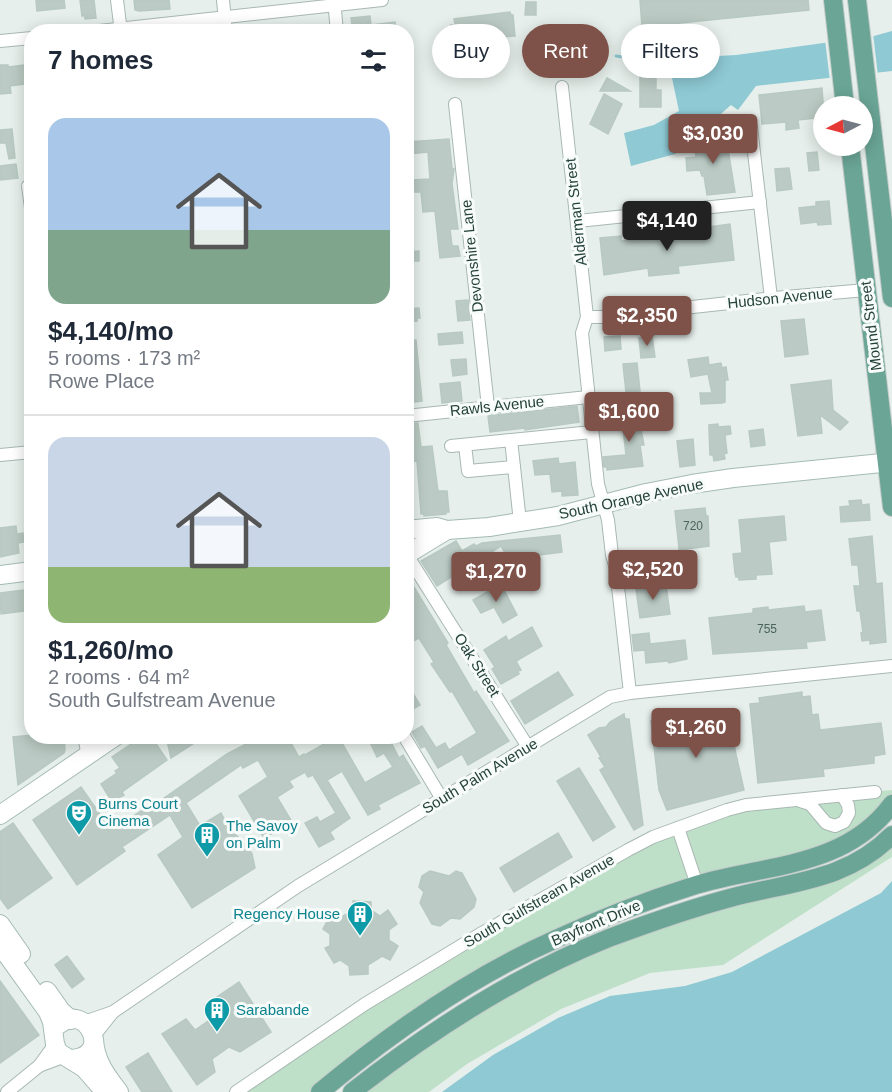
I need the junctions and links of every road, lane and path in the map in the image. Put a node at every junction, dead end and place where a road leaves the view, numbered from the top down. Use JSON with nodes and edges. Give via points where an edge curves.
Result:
{"nodes":[{"id":1,"x":117,"y":0,"type":"edge"},
{"id":2,"x":223,"y":0,"type":"edge"},
{"id":3,"x":382,"y":0,"type":"edge"},
{"id":4,"x":833,"y":0,"type":"edge"},
{"id":5,"x":857,"y":0,"type":"edge"},
{"id":6,"x":334,"y":3,"type":"edge"},
{"id":7,"x":225,"y":16,"type":"junction"},
{"id":8,"x":119,"y":24,"type":"edge"},
{"id":9,"x":165,"y":24,"type":"edge"},
{"id":10,"x":226,"y":24,"type":"edge"},
{"id":11,"x":336,"y":24,"type":"edge"},
{"id":12,"x":24,"y":39,"type":"edge"},
{"id":13,"x":0,"y":41,"type":"edge"},
{"id":14,"x":562,"y":87,"type":"dead end"},
{"id":15,"x":844,"y":96,"type":"edge"},
{"id":16,"x":455,"y":104,"type":"dead end"},
{"id":17,"x":751,"y":127,"type":"dead end"},
{"id":18,"x":850,"y":156,"type":"edge"},
{"id":19,"x":760,"y":202,"type":"junction"},
{"id":20,"x":578,"y":221,"type":"junction"},
{"id":21,"x":862,"y":249,"type":"junction"},
{"id":22,"x":866,"y":290,"type":"junction"},
{"id":23,"x":892,"y":290,"type":"edge"},
{"id":24,"x":771,"y":298,"type":"junction"},
{"id":25,"x":586,"y":316,"type":"junction"},
{"id":26,"x":588,"y":397,"type":"junction"},
{"id":27,"x":488,"y":407,"type":"junction"},
{"id":28,"x":414,"y":415,"type":"edge"},
{"id":29,"x":592,"y":432,"type":"junction"},
{"id":30,"x":511,"y":440,"type":"junction"},
{"id":31,"x":465,"y":445,"type":"junction"},
{"id":32,"x":451,"y":446,"type":"dead end"},
{"id":33,"x":24,"y":453,"type":"edge"},
{"id":34,"x":0,"y":455,"type":"edge"},
{"id":35,"x":889,"y":462,"type":"edge"},
{"id":36,"x":514,"y":467,"type":"junction"},
{"id":37,"x":603,"y":504,"type":"junction"},
{"id":38,"x":892,"y":507,"type":"edge"},
{"id":39,"x":520,"y":522,"type":"junction"},
{"id":40,"x":414,"y":529,"type":"edge"},
{"id":41,"x":444,"y":532,"type":"junction"},
{"id":42,"x":414,"y":536,"type":"edge"},
{"id":43,"x":414,"y":551,"type":"edge"},
{"id":44,"x":414,"y":566,"type":"edge"},
{"id":45,"x":24,"y":572,"type":"edge"},
{"id":46,"x":0,"y":575,"type":"edge"},
{"id":47,"x":892,"y":666,"type":"edge"},
{"id":48,"x":630,"y":693,"type":"junction"},
{"id":49,"x":86,"y":744,"type":"edge"},
{"id":50,"x":105,"y":744,"type":"edge"},
{"id":51,"x":409,"y":744,"type":"edge"},
{"id":52,"x":528,"y":747,"type":"junction"},
{"id":53,"x":88,"y":756,"type":"junction"},
{"id":54,"x":875,"y":792,"type":"dead end"},
{"id":55,"x":842,"y":795,"type":"junction"},
{"id":56,"x":442,"y":799,"type":"junction"},
{"id":57,"x":795,"y":799,"type":"junction"},
{"id":58,"x":892,"y":804,"type":"edge"},
{"id":59,"x":0,"y":815,"type":"edge"},
{"id":60,"x":678,"y":828,"type":"junction"},
{"id":61,"x":892,"y":835,"type":"edge"},
{"id":62,"x":697,"y":885,"type":"junction"},
{"id":63,"x":0,"y":924,"type":"edge"},
{"id":64,"x":0,"y":945,"type":"edge"},
{"id":65,"x":86,"y":1029,"type":"junction"},
{"id":66,"x":61,"y":1048,"type":"junction"},
{"id":67,"x":7,"y":1092,"type":"edge"},
{"id":68,"x":105,"y":1092,"type":"edge"},
{"id":69,"x":119,"y":1092,"type":"edge"},
{"id":70,"x":236,"y":1092,"type":"edge"},
{"id":71,"x":320,"y":1092,"type":"edge"},
{"id":72,"x":352,"y":1092,"type":"edge"}],
"edges":[{"from":1,"to":8,"type":"street"},
{"from":2,"to":7,"type":"street"},
{"from":3,"to":6,"type":"street"},
{"from":4,"to":15,"type":"main road"},
{"from":5,"to":23,"type":"main road","name":"Mound Street"},
{"from":6,"to":7,"type":"street"},
{"from":6,"to":11,"type":"street"},
{"from":7,"to":9,"type":"street"},
{"from":7,"to":10,"type":"street"},
{"from":12,"to":13,"type":"street"},
{"from":14,"to":20,"type":"street","name":"Alderman Street"},
{"from":16,"to":27,"type":"street","name":"Devonshire Lane"},
{"from":17,"to":19,"type":"street"},
{"from":18,"to":21,"type":"main road","name":"Mound Street"},
{"from":19,"to":20,"type":"street"},
{"from":19,"to":24,"type":"street"},
{"from":20,"to":25,"type":"street","name":"Alderman Street"},
{"from":21,"to":22,"type":"main road","name":"Mound Street"},
{"from":21,"to":23,"type":"main road"},
{"from":22,"to":24,"type":"street","name":"Hudson Avenue"},
{"from":22,"to":35,"type":"main road","name":"Mound Street"},
{"from":24,"to":25,"type":"street","name":"Hudson Avenue"},
{"from":25,"to":26,"type":"street","name":"Alderman Street","via":[[582,333]]},
{"from":26,"to":27,"type":"street","name":"Rawls Avenue"},
{"from":26,"to":29,"type":"street","name":"Alderman Street"},
{"from":27,"to":28,"type":"street","name":"Rawls Avenue"},
{"from":29,"to":30,"type":"street"},
{"from":29,"to":37,"type":"street","name":"Alderman Street"},
{"from":30,"to":31,"type":"street"},
{"from":30,"to":36,"type":"street"},
{"from":31,"to":32,"type":"street"},
{"from":31,"to":36,"type":"street","via":[[468,471]]},
{"from":33,"to":34,"type":"street"},
{"from":35,"to":37,"type":"street","name":"South Orange Avenue","via":[[723,480]]},
{"from":35,"to":38,"type":"main road","name":"Mound Street"},
{"from":36,"to":39,"type":"street"},
{"from":37,"to":39,"type":"street","name":"South Orange Avenue"},
{"from":37,"to":48,"type":"street","name":"Alderman Street","via":[[616,569]]},
{"from":39,"to":41,"type":"street","name":"South Orange Avenue"},
{"from":40,"to":41,"type":"street","name":"South Orange Avenue","via":[[437,527]]},
{"from":41,"to":42,"type":"street","name":"South Orange Avenue"},
{"from":41,"to":43,"type":"street"},
{"from":44,"to":52,"type":"street","name":"Oak Street"},
{"from":45,"to":46,"type":"street"},
{"from":47,"to":48,"type":"street","name":"South Palm Avenue"},
{"from":48,"to":52,"type":"street","name":"South Palm Avenue","via":[[610,697]]},
{"from":49,"to":53,"type":"street"},
{"from":50,"to":53,"type":"street"},
{"from":51,"to":56,"type":"street"},
{"from":52,"to":56,"type":"street","name":"South Palm Avenue"},
{"from":53,"to":59,"type":"street"},
{"from":54,"to":55,"type":"street","name":"South Gulfstream Avenue"},
{"from":55,"to":57,"type":"street","name":"South Gulfstream Avenue"},
{"from":55,"to":57,"type":"street","via":[[849,813],[836,826],[826,823],[810,804]]},
{"from":56,"to":65,"type":"street","name":"South Palm Avenue","via":[[289,892]]},
{"from":57,"to":60,"type":"street","name":"South Gulfstream Avenue","via":[[727,810]]},
{"from":58,"to":62,"type":"main road","name":"Bayfront Drive","via":[[866,832],[825,855]]},
{"from":60,"to":62,"type":"street"},
{"from":60,"to":70,"type":"street","name":"South Gulfstream Avenue","via":[[628,850],[482,933],[329,1027]]},
{"from":61,"to":72,"type":"main road","name":"Bayfront Drive","via":[[868,856],[833,873],[702,905],[558,961],[470,1008]]},
{"from":62,"to":71,"type":"main road","name":"Bayfront Drive","via":[[602,919],[508,962],[417,1018]]},
{"from":63,"to":65,"type":"street","via":[[61,1011]]},
{"from":64,"to":66,"type":"street","via":[[48,1012]]},
{"from":65,"to":66,"type":"street","via":[[64,1021]]},
{"from":65,"to":66,"type":"street","via":[[91,1048],[86,1055]]},
{"from":65,"to":69,"type":"street","via":[[102,1070]]},
{"from":66,"to":67,"type":"street"},
{"from":66,"to":68,"type":"street"}]}
